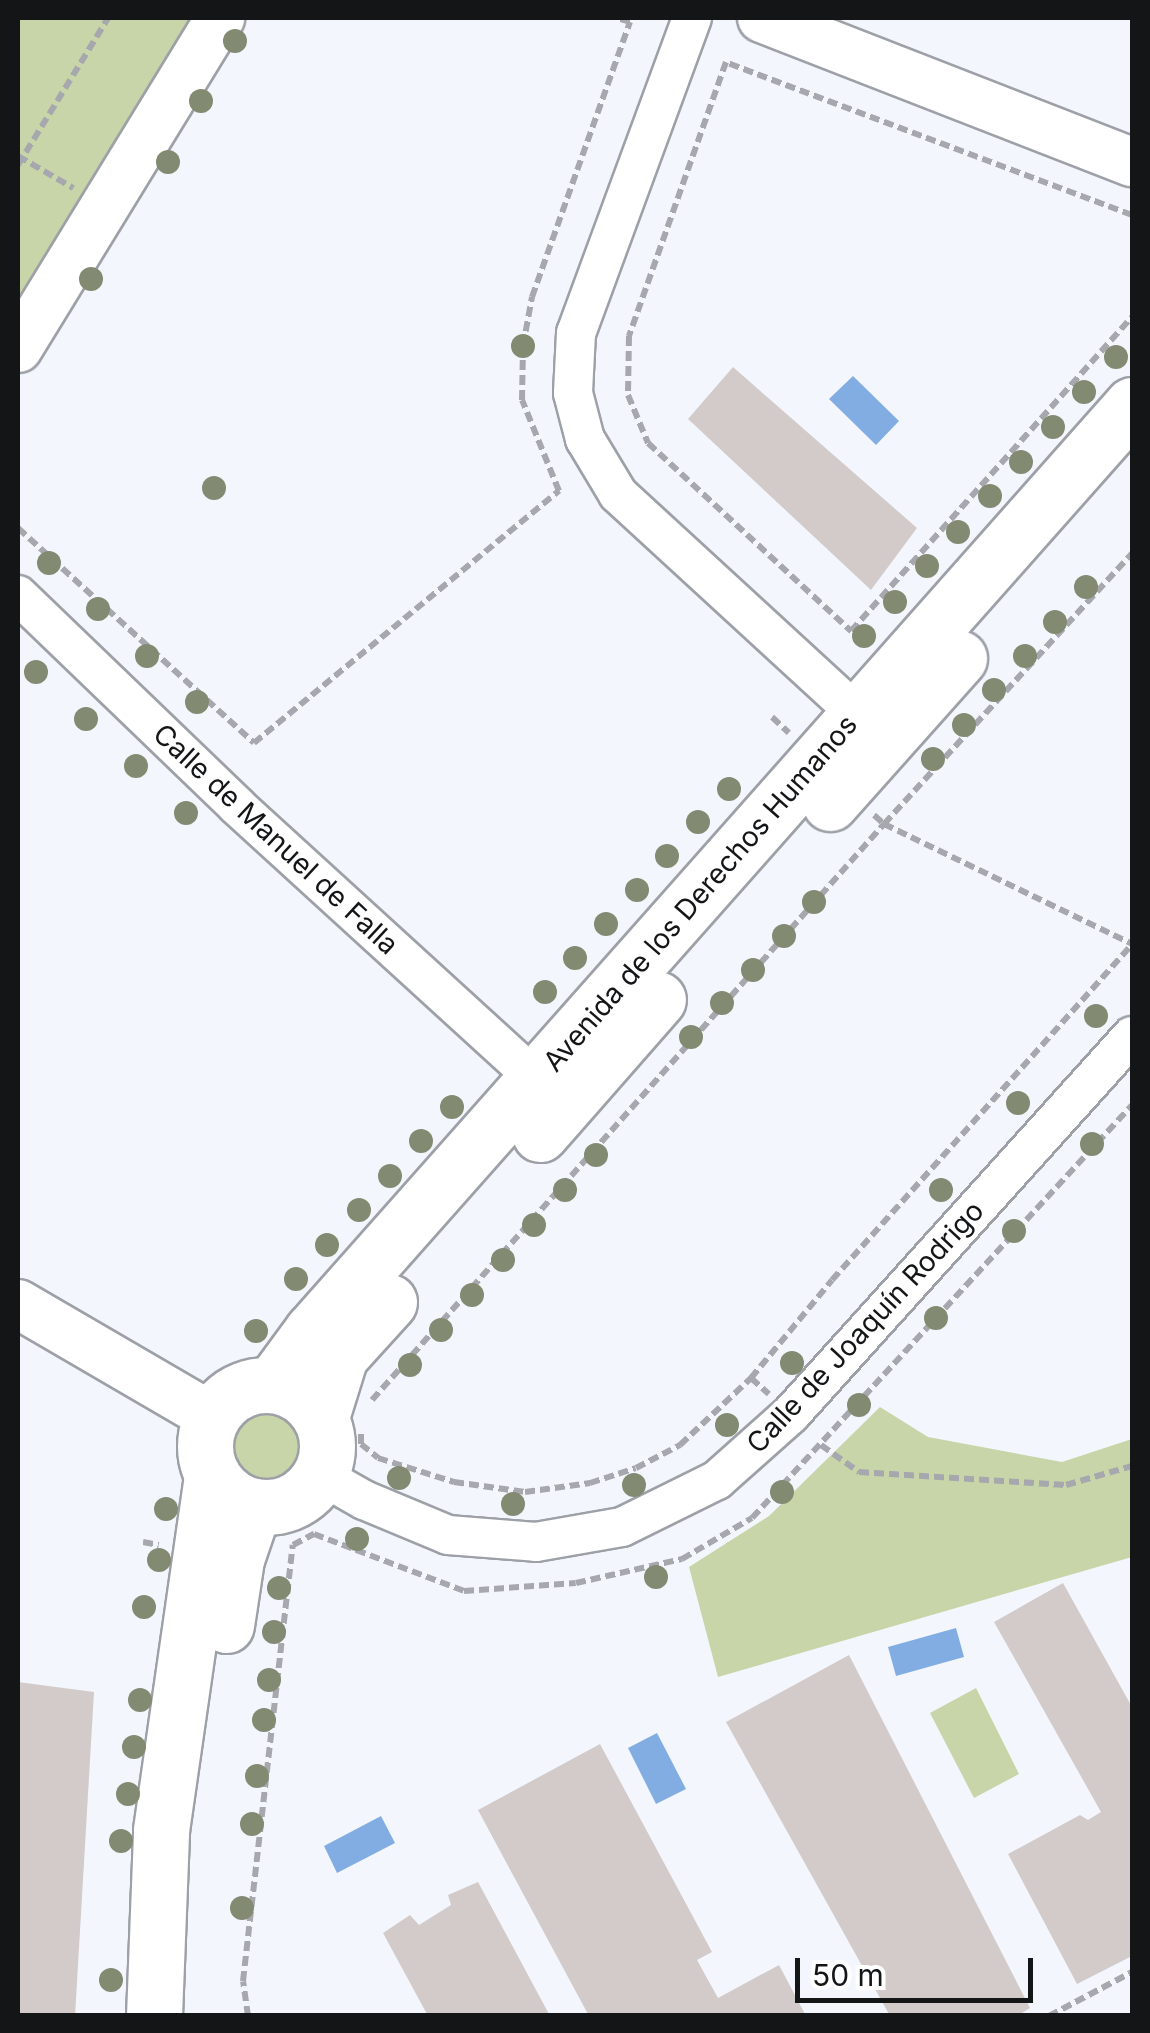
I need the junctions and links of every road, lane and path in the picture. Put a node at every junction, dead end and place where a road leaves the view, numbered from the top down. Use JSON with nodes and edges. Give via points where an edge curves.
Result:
{"nodes":[{"id":1,"x":108,"y":18,"type":"edge"},
{"id":2,"x":220,"y":18,"type":"edge"},
{"id":3,"x":617,"y":18,"type":"edge"},
{"id":4,"x":692,"y":18,"type":"edge"},
{"id":5,"x":762,"y":18,"type":"edge"},
{"id":6,"x":19,"y":160,"type":"edge"},
{"id":7,"x":1132,"y":162,"type":"edge"},
{"id":8,"x":78,"y":190,"type":"dead end"},
{"id":9,"x":1132,"y":215,"type":"edge"},
{"id":10,"x":1132,"y":317,"type":"edge"},
{"id":11,"x":18,"y":348,"type":"edge"},
{"id":12,"x":1132,"y":405,"type":"edge"},
{"id":13,"x":1132,"y":463,"type":"edge"},
{"id":14,"x":18,"y":528,"type":"edge"},
{"id":15,"x":1132,"y":552,"type":"edge"},
{"id":16,"x":18,"y":595,"type":"edge"},
{"id":17,"x":856,"y":714,"type":"junction"},
{"id":18,"x":772,"y":717,"type":"dead end"},
{"id":19,"x":830,"y":774,"type":"junction"},
{"id":20,"x":884,"y":824,"type":"junction"},
{"id":21,"x":1132,"y":944,"type":"edge"},
{"id":22,"x":1132,"y":1036,"type":"edge"},
{"id":23,"x":537,"y":1080,"type":"junction"},
{"id":24,"x":18,"y":1304,"type":"edge"},
{"id":25,"x":751,"y":1378,"type":"junction"},
{"id":26,"x":273,"y":1384,"type":"junction"},
{"id":27,"x":791,"y":1414,"type":"junction"},
{"id":28,"x":212,"y":1417,"type":"junction"},
{"id":29,"x":348,"y":1421,"type":"junction"},
{"id":30,"x":1132,"y":1466,"type":"edge"},
{"id":31,"x":320,"y":1475,"type":"junction"},
{"id":32,"x":233,"y":1491,"type":"junction"},
{"id":33,"x":576,"y":1582,"type":"dead end"},
{"id":34,"x":1132,"y":1972,"type":"edge"},
{"id":35,"x":154,"y":2016,"type":"edge"},
{"id":36,"x":192,"y":2016,"type":"edge"},
{"id":37,"x":248,"y":2016,"type":"edge"},
{"id":38,"x":1050,"y":2016,"type":"edge"}],
"edges":[{"from":1,"to":6,"type":"path"},
{"from":2,"to":11,"type":"street"},
{"from":3,"to":14,"type":"path","via":[[630,22],[532,298],[523,346],[522,400],[559,491],[254,743]]},
{"from":4,"to":17,"type":"street","via":[[576,332],[573,393],[585,439],[618,494]]},
{"from":5,"to":7,"type":"street"},
{"from":6,"to":8,"type":"path"},
{"from":9,"to":10,"type":"path","via":[[726,62],[629,336],[628,395],[648,442],[852,631]]},
{"from":12,"to":17,"type":"main road","name":"Avenida de los Derechos Humanos"},
{"from":13,"to":19,"type":"main road","name":"Avenida de los Derechos Humanos"},
{"from":15,"to":20,"type":"path"},
{"from":16,"to":23,"type":"street","name":"Calle de Manuel de Falla"},
{"from":17,"to":19,"type":"main road","name":"Avenida de los Derechos Humanos"},
{"from":18,"to":19,"type":"path"},
{"from":19,"to":20,"type":"path"},
{"from":19,"to":23,"type":"main road","name":"Avenida de los Derechos Humanos"},
{"from":19,"to":29,"type":"main road","name":"Avenida de los Derechos Humanos","via":[[340,1356]]},
{"from":20,"to":21,"type":"path"},
{"from":20,"to":29,"type":"path"},
{"from":21,"to":25,"type":"path"},
{"from":22,"to":27,"type":"street","name":"Calle de Joaquín Rodrigo"},
{"from":23,"to":26,"type":"main road","name":"Avenida de los Derechos Humanos","via":[[312,1331]]},
{"from":24,"to":28,"type":"street"},
{"from":25,"to":27,"type":"path"},
{"from":25,"to":29,"type":"path","via":[[680,1445],[636,1468],[590,1484],[525,1492],[454,1482],[378,1458],[360,1444]]},
{"from":26,"to":28,"type":"main road","via":[[238,1390]]},
{"from":26,"to":29,"type":"main road"},
{"from":27,"to":30,"type":"path","via":[[859,1472],[1066,1484]]},
{"from":27,"to":31,"type":"street","name":"Calle de Joaquín Rodrigo","via":[[717,1480],[622,1527],[536,1542],[448,1534]]},
{"from":28,"to":32,"type":"main road","via":[[205,1445]]},
{"from":29,"to":31,"type":"main road","name":"Avenida de los Derechos Humanos","via":[[327,1436]]},
{"from":31,"to":32,"type":"main road","via":[[292,1502]]},
{"from":32,"to":35,"type":"main road","via":[[161,1830]]},
{"from":32,"to":36,"type":"main road","via":[[236,1559],[197,1833]]},
{"from":33,"to":37,"type":"path","via":[[464,1592],[314,1534],[293,1545],[242,1981]]},
{"from":34,"to":38,"type":"path"}]}
